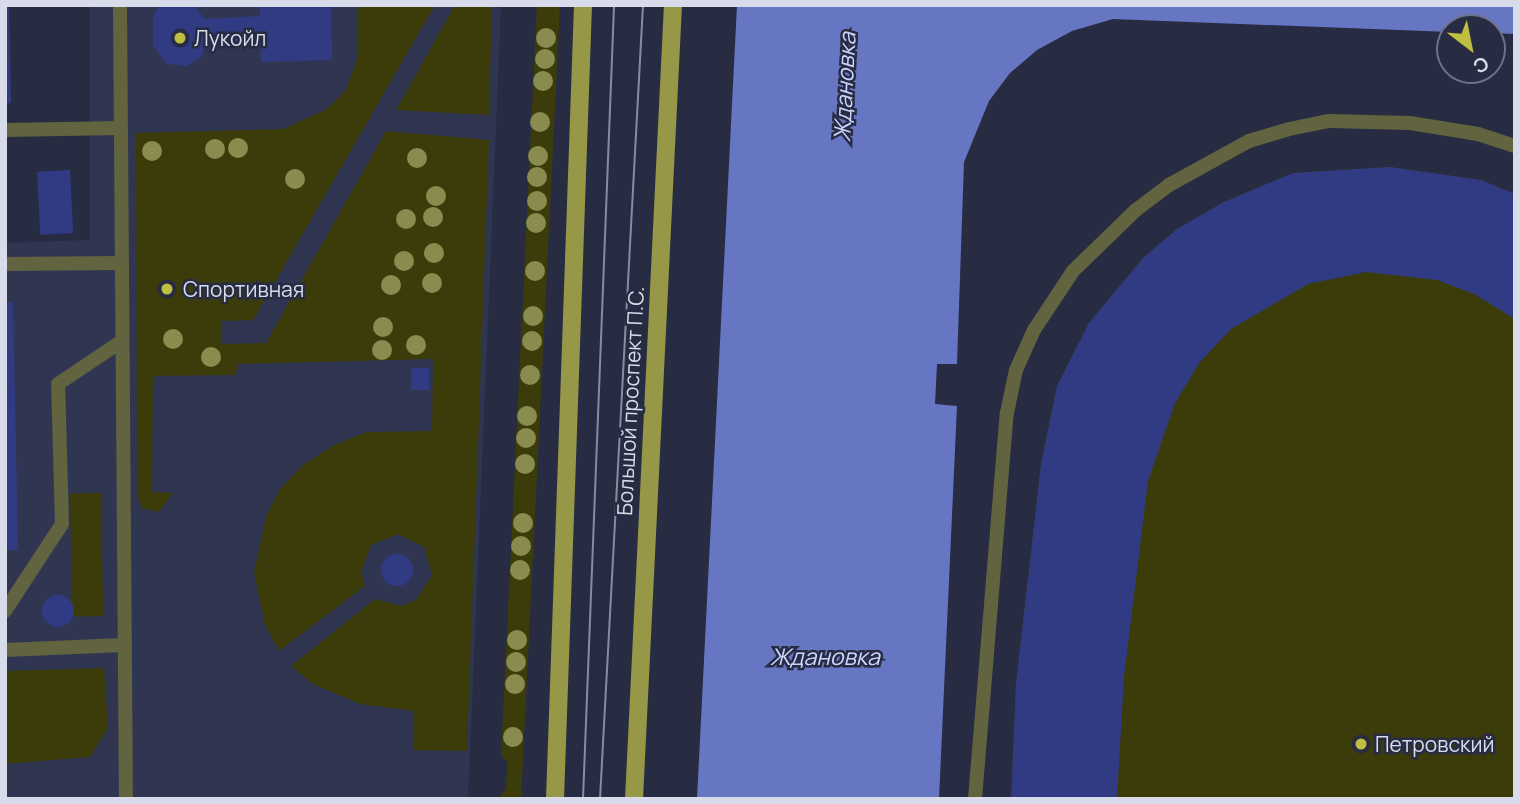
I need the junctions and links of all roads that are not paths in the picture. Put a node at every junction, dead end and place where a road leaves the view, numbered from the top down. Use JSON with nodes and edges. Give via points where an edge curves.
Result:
{"nodes":[{"id":1,"x":120,"y":5,"type":"edge"},
{"id":2,"x":583,"y":5,"type":"edge"},
{"id":3,"x":673,"y":5,"type":"edge"},
{"id":4,"x":120,"y":128,"type":"junction"},
{"id":5,"x":5,"y":130,"type":"edge"},
{"id":6,"x":1515,"y":146,"type":"edge"},
{"id":7,"x":120,"y":263,"type":"junction"},
{"id":8,"x":5,"y":264,"type":"edge"},
{"id":9,"x":119,"y":343,"type":"junction"},
{"id":10,"x":5,"y":611,"type":"edge"},
{"id":11,"x":124,"y":645,"type":"junction"},
{"id":12,"x":5,"y":650,"type":"edge"},
{"id":13,"x":126,"y":799,"type":"edge"},
{"id":14,"x":555,"y":799,"type":"edge"},
{"id":15,"x":634,"y":799,"type":"edge"},
{"id":16,"x":975,"y":799,"type":"edge"}],
"edges":[{"from":1,"to":4,"type":"lane"},
{"from":2,"to":14,"type":"main road"},
{"from":3,"to":15,"type":"main road","name":"Большой проспект П.С."},
{"from":4,"to":5,"type":"lane"},
{"from":4,"to":7,"type":"lane"},
{"from":6,"to":16,"type":"lane","via":[[1410,122],[1329,121],[1249,141],[1169,185],[1073,271],[1034,330],[1016,370],[1007,413]]},
{"from":7,"to":8,"type":"lane"},
{"from":7,"to":9,"type":"lane"},
{"from":9,"to":10,"type":"lane","via":[[58,384],[62,524]]},
{"from":9,"to":11,"type":"lane"},
{"from":11,"to":12,"type":"lane"},
{"from":11,"to":13,"type":"lane"}]}
